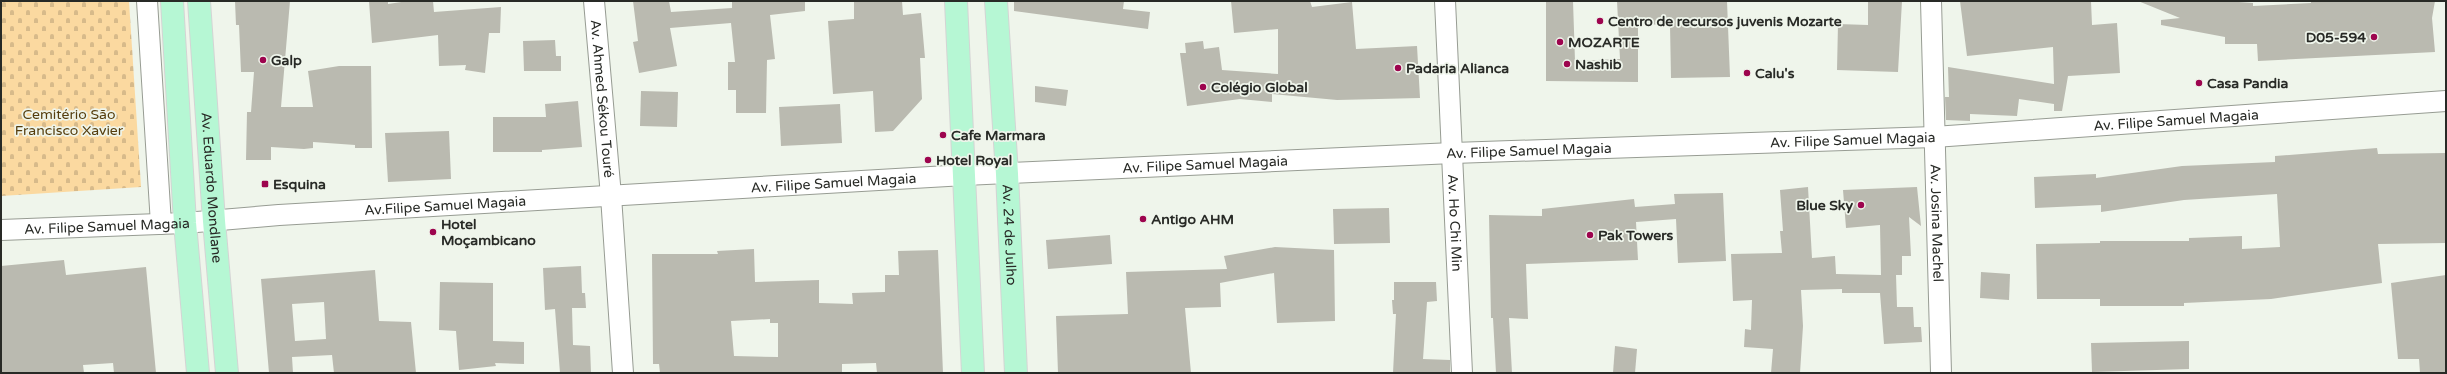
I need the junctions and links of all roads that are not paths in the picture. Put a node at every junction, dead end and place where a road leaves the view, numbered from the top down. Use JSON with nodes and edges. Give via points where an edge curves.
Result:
{"nodes":[{"id":1,"x":148,"y":1,"type":"edge"},
{"id":2,"x":172,"y":1,"type":"edge"},
{"id":3,"x":199,"y":1,"type":"edge"},
{"id":4,"x":594,"y":1,"type":"edge"},
{"id":5,"x":956,"y":1,"type":"edge"},
{"id":6,"x":996,"y":1,"type":"edge"},
{"id":7,"x":1445,"y":1,"type":"edge"},
{"id":8,"x":1931,"y":1,"type":"edge"},
{"id":9,"x":2446,"y":101,"type":"edge"},
{"id":10,"x":1934,"y":137,"type":"junction"},
{"id":11,"x":1453,"y":153,"type":"junction"},
{"id":12,"x":1007,"y":174,"type":"junction"},
{"id":13,"x":965,"y":175,"type":"junction"},
{"id":14,"x":611,"y":196,"type":"junction"},
{"id":15,"x":214,"y":221,"type":"junction"},
{"id":16,"x":185,"y":223,"type":"junction"},
{"id":17,"x":160,"y":224,"type":"junction"},
{"id":18,"x":1,"y":230,"type":"edge"},
{"id":19,"x":198,"y":373,"type":"edge"},
{"id":20,"x":227,"y":373,"type":"edge"},
{"id":21,"x":623,"y":373,"type":"edge"},
{"id":22,"x":973,"y":373,"type":"edge"},
{"id":23,"x":1016,"y":373,"type":"edge"},
{"id":24,"x":1462,"y":373,"type":"edge"},
{"id":25,"x":1942,"y":373,"type":"edge"}],
"edges":[{"from":1,"to":17,"type":"street"},
{"from":2,"to":16,"type":"main road","name":"Av. Eduardo Mondlane"},
{"from":3,"to":15,"type":"main road","name":"Av. Eduardo Mondlane"},
{"from":4,"to":14,"type":"street","name":"Av. Ahmed Sékou Touré"},
{"from":5,"to":13,"type":"main road"},
{"from":6,"to":12,"type":"main road","name":"Av. 24 de Julho"},
{"from":7,"to":11,"type":"street","name":"Av. Ho Chi Min"},
{"from":8,"to":10,"type":"street","name":"Av. Josina Machel"},
{"from":9,"to":10,"type":"street","name":"Av. Filipe Samuel Magaia"},
{"from":10,"to":11,"type":"street","name":"Av. Filipe Samuel Magaia"},
{"from":10,"to":25,"type":"street","name":"Av. Josina Machel"},
{"from":11,"to":12,"type":"street","name":"Av. Filipe Samuel Magaia"},
{"from":11,"to":24,"type":"street","name":"Av. Ho Chi Min"},
{"from":12,"to":13,"type":"street","name":"Av. Filipe Samuel Magaia"},
{"from":12,"to":23,"type":"main road","name":"Av. 24 de Julho"},
{"from":13,"to":14,"type":"street","name":"Av. Filipe Samuel Magaia"},
{"from":13,"to":22,"type":"main road"},
{"from":14,"to":15,"type":"street","name":"Av.Filipe Samuel Magaia"},
{"from":14,"to":21,"type":"street","name":"Av. Ahmed Sékou Touré"},
{"from":15,"to":16,"type":"street","name":"Av. Filipe Samuel Magaia"},
{"from":15,"to":20,"type":"main road","name":"Av. Eduardo Mondlane"},
{"from":16,"to":17,"type":"street","name":"Av. Filipe Samuel Magaia"},
{"from":16,"to":19,"type":"main road","name":"Av. Eduardo Mondlane"},
{"from":17,"to":18,"type":"street","name":"Av. Filipe Samuel Magaia"}]}
